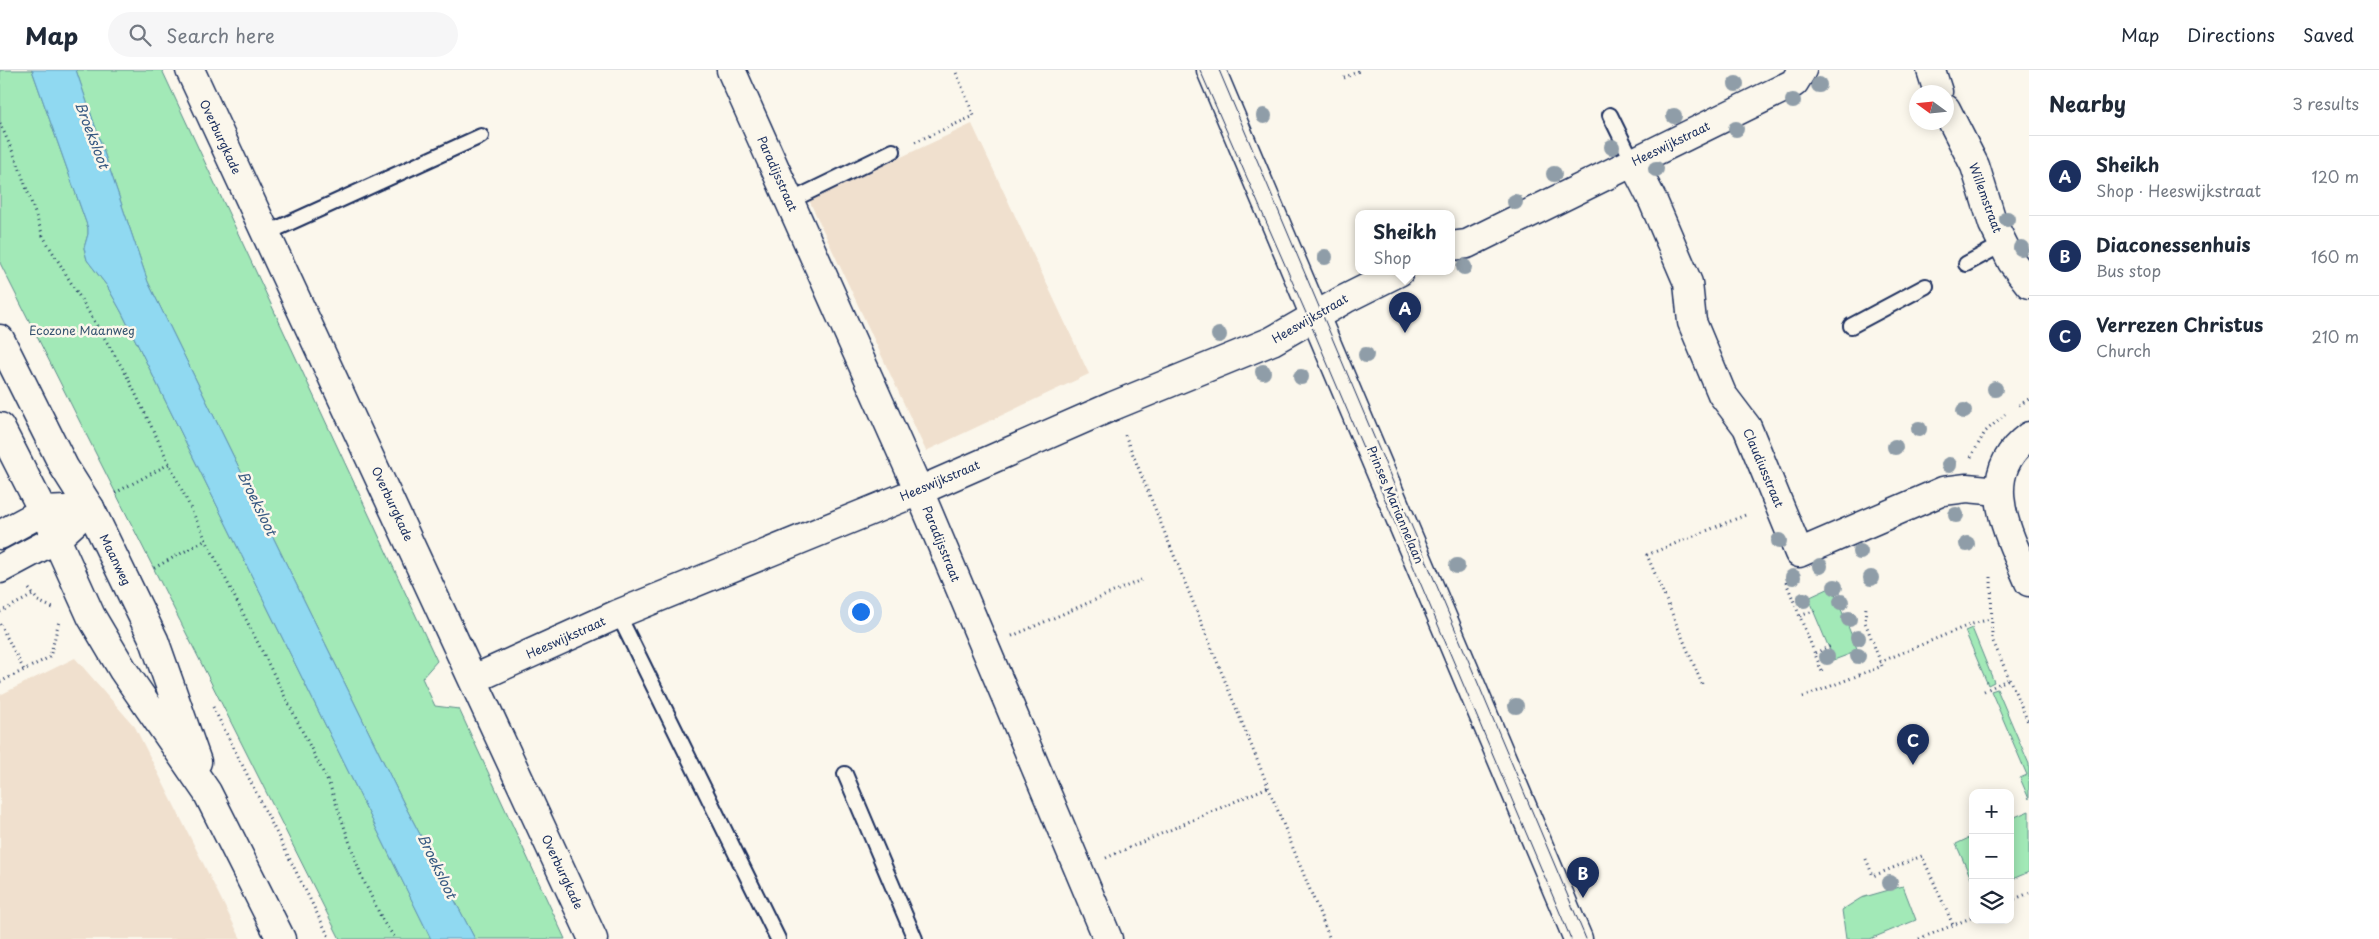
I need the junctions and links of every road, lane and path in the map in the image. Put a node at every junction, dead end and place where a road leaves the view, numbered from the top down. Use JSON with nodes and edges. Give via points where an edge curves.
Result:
{"nodes":[{"id":1,"x":190,"y":70,"type":"edge"},
{"id":2,"x":731,"y":70,"type":"edge"},
{"id":3,"x":955,"y":70,"type":"edge"},
{"id":4,"x":1211,"y":70,"type":"edge"},
{"id":5,"x":1361,"y":70,"type":"edge"},
{"id":6,"x":1802,"y":70,"type":"edge"},
{"id":7,"x":1931,"y":70,"type":"edge"},
{"id":8,"x":1344,"y":78,"type":"dead end"},
{"id":9,"x":1936,"y":85,"type":"edge"},
{"id":10,"x":1610,"y":115,"type":"dead end"},
{"id":11,"x":0,"y":123,"type":"edge"},
{"id":12,"x":1954,"y":125,"type":"edge"},
{"id":13,"x":481,"y":136,"type":"dead end"},
{"id":14,"x":893,"y":151,"type":"joint"},
{"id":15,"x":1633,"y":162,"type":"junction"},
{"id":16,"x":790,"y":201,"type":"junction"},
{"id":17,"x":265,"y":234,"type":"junction"},
{"id":18,"x":2003,"y":244,"type":"junction"},
{"id":19,"x":1455,"y":246,"type":"edge"},
{"id":20,"x":1966,"y":264,"type":"dead end"},
{"id":21,"x":1394,"y":275,"type":"edge"},
{"id":22,"x":2029,"y":284,"type":"edge"},
{"id":23,"x":1926,"y":286,"type":"dead end"},
{"id":24,"x":1316,"y":316,"type":"junction"},
{"id":25,"x":1851,"y":326,"type":"dead end"},
{"id":26,"x":0,"y":340,"type":"edge"},
{"id":27,"x":1113,"y":406,"type":"junction"},
{"id":28,"x":0,"y":427,"type":"edge"},
{"id":29,"x":2029,"y":436,"type":"edge"},
{"id":30,"x":169,"y":464,"type":"junction"},
{"id":31,"x":919,"y":491,"type":"junction"},
{"id":32,"x":1999,"y":491,"type":"junction"},
{"id":33,"x":1778,"y":501,"type":"junction"},
{"id":34,"x":99,"y":502,"type":"junction"},
{"id":35,"x":44,"y":512,"type":"junction"},
{"id":36,"x":0,"y":536,"type":"edge"},
{"id":37,"x":56,"y":539,"type":"junction"},
{"id":38,"x":206,"y":540,"type":"junction"},
{"id":39,"x":0,"y":569,"type":"edge"},
{"id":40,"x":145,"y":573,"type":"dead end"},
{"id":41,"x":1141,"y":580,"type":"dead end"},
{"id":42,"x":1785,"y":581,"type":"dead end"},
{"id":43,"x":2029,"y":582,"type":"edge"},
{"id":44,"x":33,"y":595,"type":"dead end"},
{"id":45,"x":1866,"y":606,"type":"dead end"},
{"id":46,"x":1816,"y":610,"type":"dead end"},
{"id":47,"x":0,"y":612,"type":"edge"},
{"id":48,"x":618,"y":614,"type":"junction"},
{"id":49,"x":60,"y":615,"type":"dead end"},
{"id":50,"x":1800,"y":616,"type":"junction"},
{"id":51,"x":1990,"y":619,"type":"dead end"},
{"id":52,"x":0,"y":624,"type":"edge"},
{"id":53,"x":1830,"y":646,"type":"dead end"},
{"id":54,"x":984,"y":648,"type":"junction"},
{"id":55,"x":1815,"y":653,"type":"junction"},
{"id":56,"x":1880,"y":662,"type":"junction"},
{"id":57,"x":24,"y":670,"type":"junction"},
{"id":58,"x":1823,"y":674,"type":"dead end"},
{"id":59,"x":474,"y":679,"type":"junction"},
{"id":60,"x":2010,"y":679,"type":"dead end"},
{"id":61,"x":0,"y":682,"type":"edge"},
{"id":62,"x":1702,"y":684,"type":"dead end"},
{"id":63,"x":1984,"y":691,"type":"dead end"},
{"id":64,"x":1803,"y":696,"type":"dead end"},
{"id":65,"x":211,"y":704,"type":"dead end"},
{"id":66,"x":845,"y":774,"type":"dead end"},
{"id":67,"x":1268,"y":787,"type":"junction"},
{"id":68,"x":206,"y":792,"type":"junction"},
{"id":69,"x":1866,"y":859,"type":"dead end"},
{"id":70,"x":1078,"y":870,"type":"junction"},
{"id":71,"x":2029,"y":893,"type":"edge"},
{"id":72,"x":2014,"y":899,"type":"edge"},
{"id":73,"x":1969,"y":919,"type":"edge"},
{"id":74,"x":1953,"y":925,"type":"junction"},
{"id":75,"x":281,"y":939,"type":"edge"},
{"id":76,"x":330,"y":939,"type":"edge"},
{"id":77,"x":396,"y":939,"type":"edge"},
{"id":78,"x":593,"y":939,"type":"edge"},
{"id":79,"x":778,"y":939,"type":"edge"},
{"id":80,"x":915,"y":939,"type":"edge"},
{"id":81,"x":1108,"y":939,"type":"edge"},
{"id":82,"x":1330,"y":939,"type":"edge"},
{"id":83,"x":1578,"y":939,"type":"edge"},
{"id":84,"x":1919,"y":939,"type":"edge"}],
"edges":[{"from":1,"to":17,"type":"street","name":"Overburgkade"},
{"from":2,"to":16,"type":"street","name":"Paradijsstraat"},
{"from":3,"to":14,"type":"path","via":[[974,116]]},
{"from":4,"to":24,"type":"street","name":"Prinses Mariannelaan"},
{"from":5,"to":8,"type":"path"},
{"from":6,"to":15,"type":"street","name":"Heeswijkstraat","via":[[1794,83]]},
{"from":7,"to":9,"type":"street"},
{"from":10,"to":15,"type":"lane"},
{"from":11,"to":30,"type":"path","via":[[43,236],[121,362]]},
{"from":12,"to":18,"type":"street","name":"Willemstraat","via":[[1975,166],[1993,224]]},
{"from":13,"to":17,"type":"lane"},
{"from":14,"to":16,"type":"lane"},
{"from":15,"to":19,"type":"street","name":"Heeswijkstraat","via":[[1467,244]]},
{"from":15,"to":33,"type":"street","name":"Claudiusstraat","via":[[1688,283],[1692,322],[1722,394],[1747,427]]},
{"from":16,"to":31,"type":"street","name":"Paradijsstraat"},
{"from":17,"to":59,"type":"street","name":"Overburgkade"},
{"from":18,"to":20,"type":"lane"},
{"from":18,"to":22,"type":"street","name":"Willemstraat"},
{"from":21,"to":24,"type":"street","name":"Heeswijkstraat"},
{"from":23,"to":25,"type":"lane"},
{"from":24,"to":27,"type":"street","name":"Heeswijkstraat","via":[[1272,341]]},
{"from":24,"to":83,"type":"street","name":"Prinses Mariannelaan"},
{"from":26,"to":34,"type":"street","name":"Maanweg","via":[[64,467]]},
{"from":27,"to":31,"type":"street","name":"Heeswijkstraat"},
{"from":27,"to":67,"type":"path"},
{"from":28,"to":35,"type":"street","name":"Maanweg"},
{"from":29,"to":32,"type":"street","via":[[2010,456],[2003,469]]},
{"from":30,"to":34,"type":"path"},
{"from":30,"to":38,"type":"path"},
{"from":31,"to":48,"type":"street","name":"Heeswijkstraat"},
{"from":31,"to":54,"type":"street","name":"Paradijsstraat"},
{"from":32,"to":33,"type":"street","name":"Claudiusstraat","via":[[1967,488],[1943,491],[1799,553]]},
{"from":32,"to":43,"type":"street","via":[[2002,514]]},
{"from":33,"to":62,"type":"path","via":[[1647,555]]},
{"from":34,"to":35,"type":"street"},
{"from":34,"to":37,"type":"street"},
{"from":34,"to":68,"type":"street","name":"Maanweg","via":[[160,655]]},
{"from":35,"to":36,"type":"street"},
{"from":35,"to":37,"type":"street","name":"Maanweg"},
{"from":37,"to":39,"type":"street"},
{"from":37,"to":68,"type":"street","name":"Maanweg","via":[[76,588],[112,652]]},
{"from":38,"to":40,"type":"path"},
{"from":38,"to":77,"type":"path","via":[[330,786],[361,875],[384,923]]},
{"from":41,"to":54,"type":"path"},
{"from":42,"to":50,"type":"path"},
{"from":44,"to":47,"type":"path"},
{"from":45,"to":56,"type":"path","via":[[1865,622]]},
{"from":46,"to":50,"type":"path"},
{"from":48,"to":59,"type":"street","name":"Heeswijkstraat"},
{"from":48,"to":79,"type":"lane"},
{"from":49,"to":57,"type":"path","via":[[50,657]]},
{"from":50,"to":55,"type":"path"},
{"from":51,"to":56,"type":"path"},
{"from":52,"to":57,"type":"path"},
{"from":53,"to":55,"type":"path"},
{"from":54,"to":70,"type":"street","name":"Paradijsstraat"},
{"from":55,"to":58,"type":"path"},
{"from":56,"to":64,"type":"path","via":[[1882,666]]},
{"from":57,"to":61,"type":"path"},
{"from":59,"to":78,"type":"street","name":"Overburgkade"},
{"from":60,"to":63,"type":"path"},
{"from":65,"to":76,"type":"path"},
{"from":66,"to":80,"type":"lane"},
{"from":67,"to":70,"type":"path"},
{"from":67,"to":82,"type":"path"},
{"from":68,"to":75,"type":"street","name":"Maanweg"},
{"from":69,"to":74,"type":"path","via":[[1873,876],[1922,856]]},
{"from":70,"to":81,"type":"street","name":"Paradijsstraat"},
{"from":71,"to":72,"type":"path"},
{"from":73,"to":74,"type":"path"},
{"from":74,"to":84,"type":"path"}]}
